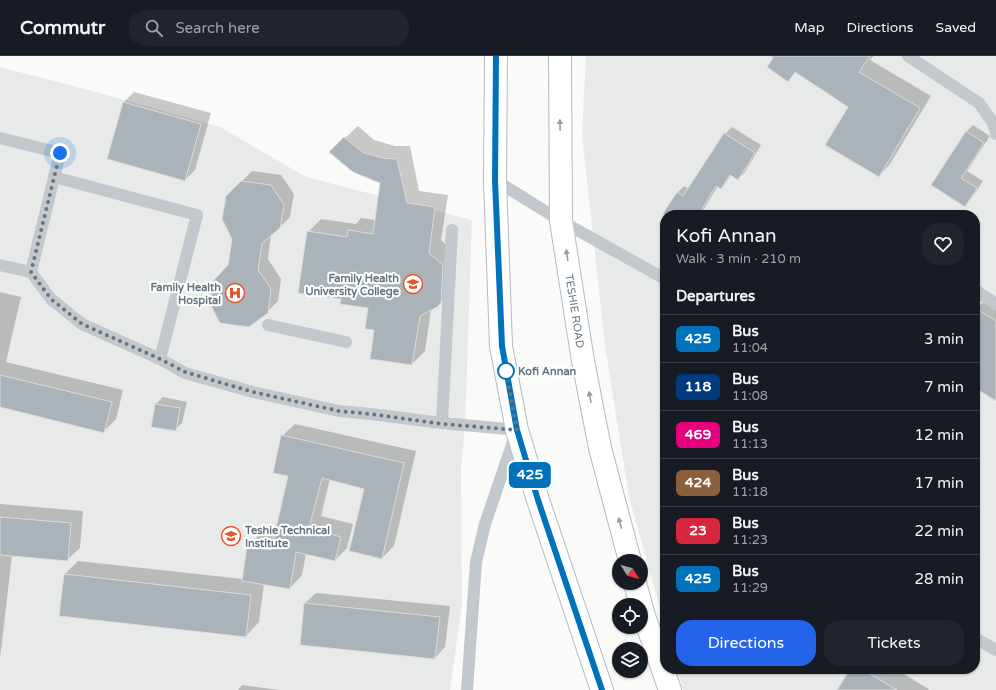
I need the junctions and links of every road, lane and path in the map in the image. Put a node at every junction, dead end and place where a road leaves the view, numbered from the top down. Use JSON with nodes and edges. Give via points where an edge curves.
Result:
{"nodes":[{"id":1,"x":496,"y":56,"type":"edge"},
{"id":2,"x":560,"y":56,"type":"edge"},
{"id":3,"x":908,"y":56,"type":"edge"},
{"id":4,"x":996,"y":134,"type":"edge"},
{"id":5,"x":0,"y":138,"type":"edge"},
{"id":6,"x":54,"y":177,"type":"junction"},
{"id":7,"x":495,"y":180,"type":"junction"},
{"id":8,"x":561,"y":221,"type":"junction"},
{"id":9,"x":452,"y":230,"type":"dead end"},
{"id":10,"x":0,"y":265,"type":"edge"},
{"id":11,"x":31,"y":272,"type":"junction"},
{"id":12,"x":660,"y":276,"type":"edge"},
{"id":13,"x":980,"y":293,"type":"edge"},
{"id":14,"x":996,"y":304,"type":"edge"},
{"id":15,"x":268,"y":325,"type":"dead end"},
{"id":16,"x":346,"y":342,"type":"dead end"},
{"id":17,"x":160,"y":359,"type":"junction"},
{"id":18,"x":442,"y":424,"type":"junction"},
{"id":19,"x":517,"y":430,"type":"junction"},
{"id":20,"x":628,"y":554,"type":"edge"},
{"id":21,"x":637,"y":590,"type":"edge"},
{"id":22,"x":980,"y":641,"type":"edge"},
{"id":23,"x":996,"y":650,"type":"edge"},
{"id":24,"x":660,"y":662,"type":"edge"},
{"id":25,"x":664,"y":674,"type":"edge"},
{"id":26,"x":467,"y":690,"type":"edge"},
{"id":27,"x":602,"y":690,"type":"edge"},
{"id":28,"x":670,"y":690,"type":"edge"}],
"edges":[{"from":1,"to":7,"type":"main road"},
{"from":8,"to":2,"type":"main road","name":"TESHIE ROAD","one_way":true},
{"from":3,"to":4,"type":"lane","via":[[978,103],[993,123]]},
{"from":5,"to":6,"type":"lane","via":[[60,153]]},
{"from":6,"to":11,"type":"lane"},
{"from":6,"to":17,"type":"lane","via":[[197,215]]},
{"from":7,"to":8,"type":"lane"},
{"from":7,"to":19,"type":"main road","via":[[502,346]]},
{"from":8,"to":12,"type":"lane"},
{"from":20,"to":8,"type":"main road","name":"TESHIE ROAD","one_way":true,"via":[[600,448],[583,361]]},
{"from":9,"to":18,"type":"lane"},
{"from":10,"to":11,"type":"lane"},
{"from":11,"to":17,"type":"lane","via":[[51,299],[82,324]]},
{"from":13,"to":14,"type":"lane"},
{"from":15,"to":16,"type":"lane"},
{"from":17,"to":18,"type":"lane","via":[[185,372],[253,392],[339,411]]},
{"from":18,"to":19,"type":"lane"},
{"from":19,"to":26,"type":"lane","via":[[476,562]]},
{"from":19,"to":27,"type":"main road"},
{"from":21,"to":24,"type":"main road"},
{"from":22,"to":23,"type":"lane"},
{"from":25,"to":28,"type":"main road"}]}
